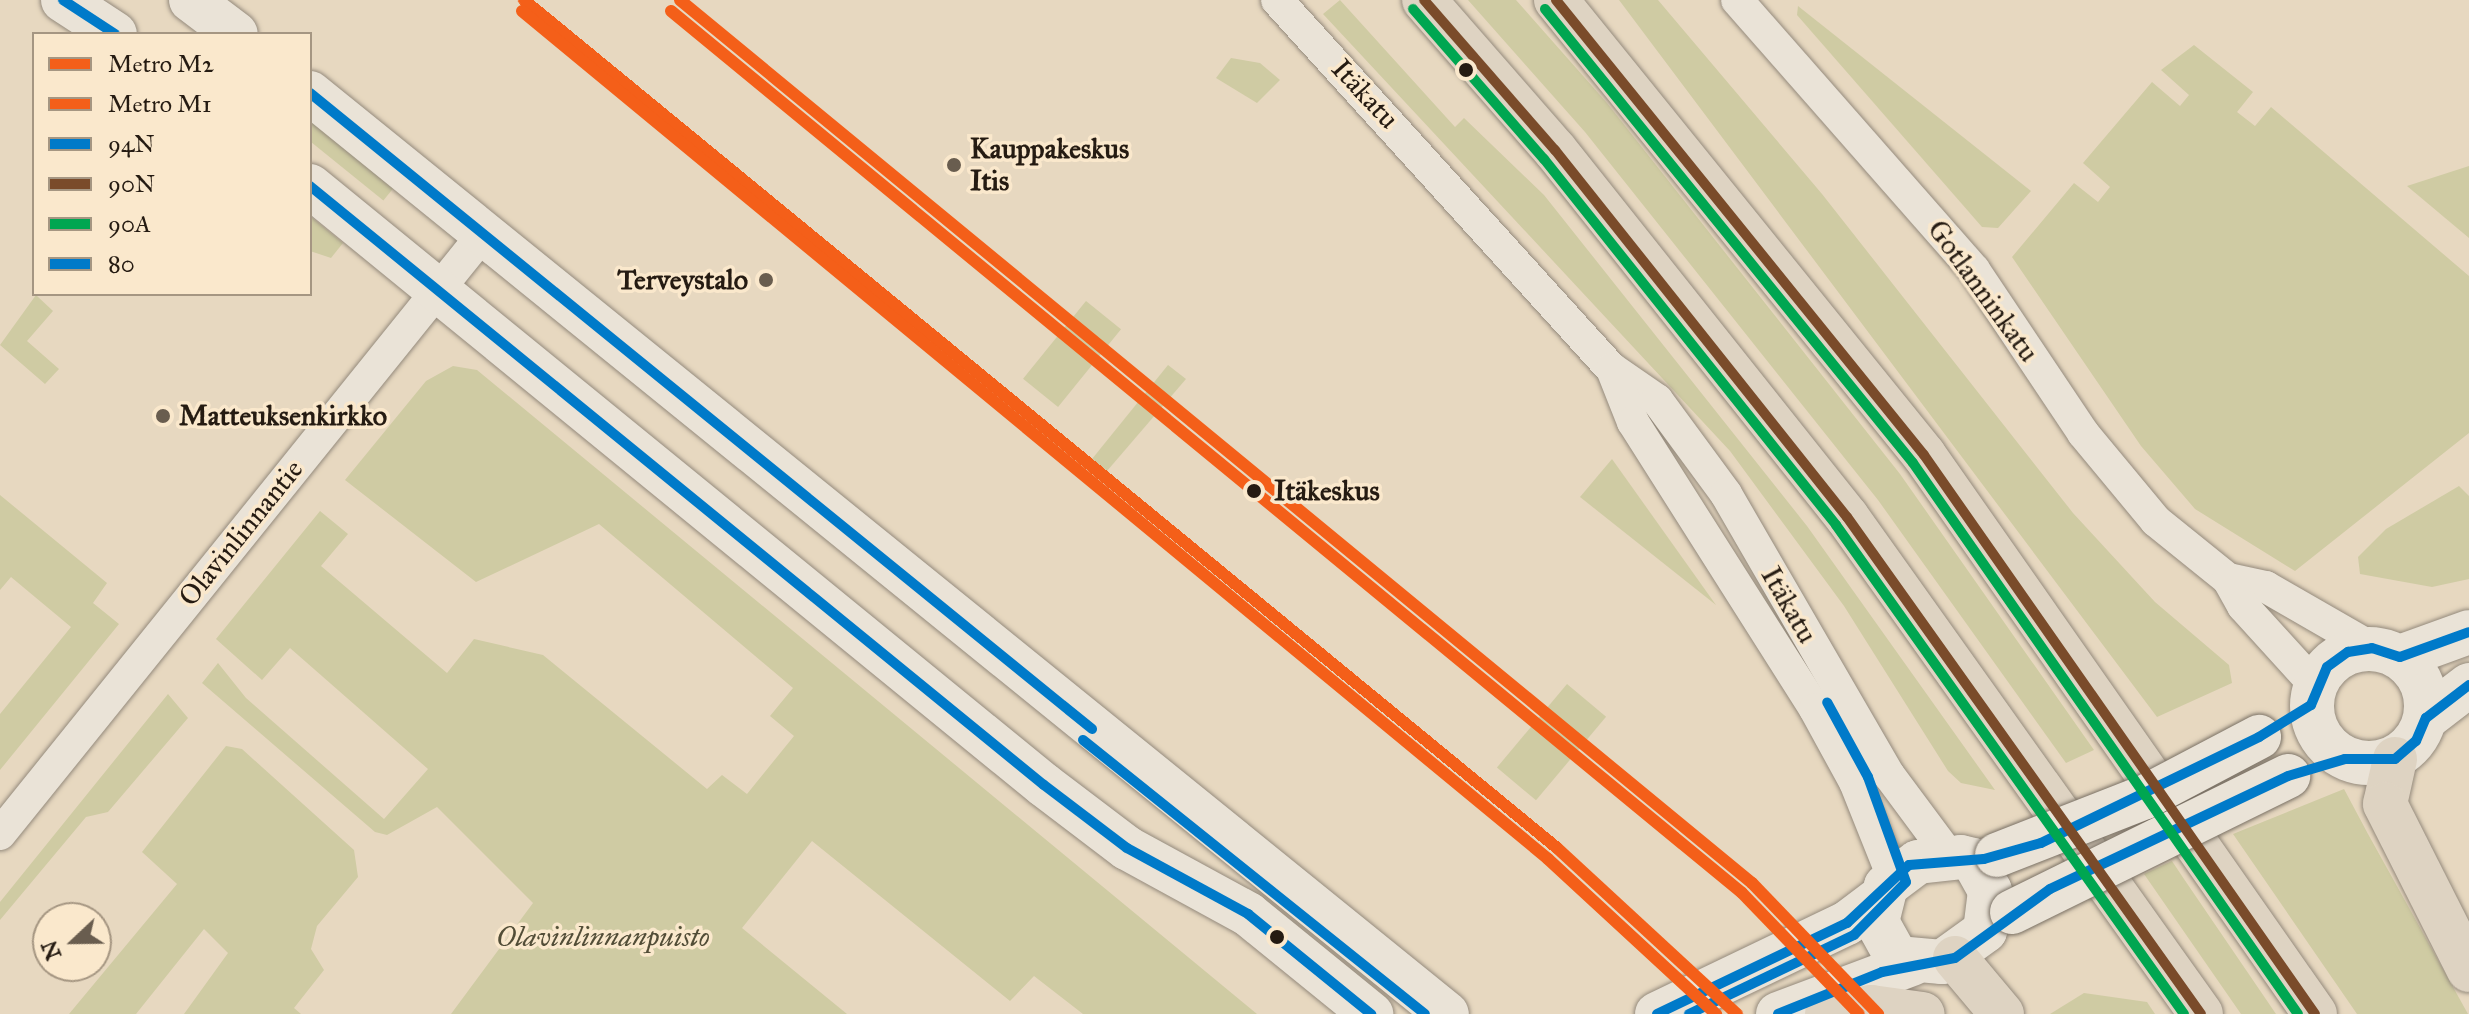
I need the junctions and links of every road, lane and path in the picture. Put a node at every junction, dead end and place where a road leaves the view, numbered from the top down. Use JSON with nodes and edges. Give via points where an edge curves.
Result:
{"nodes":[{"id":1,"x":63,"y":0,"type":"edge"},
{"id":2,"x":191,"y":0,"type":"edge"},
{"id":3,"x":1277,"y":0,"type":"edge"},
{"id":4,"x":1424,"y":0,"type":"edge"},
{"id":5,"x":1556,"y":0,"type":"edge"},
{"id":6,"x":1737,"y":0,"type":"edge"},
{"id":7,"x":112,"y":32,"type":"edge"},
{"id":8,"x":233,"y":32,"type":"edge"},
{"id":9,"x":312,"y":95,"type":"edge"},
{"id":10,"x":312,"y":188,"type":"edge"},
{"id":11,"x":484,"y":233,"type":"junction"},
{"id":12,"x":439,"y":290,"type":"junction"},
{"id":13,"x":1612,"y":369,"type":"junction"},
{"id":14,"x":2228,"y":579,"type":"junction"},
{"id":15,"x":2469,"y":632,"type":"edge"},
{"id":16,"x":2386,"y":652,"type":"junction"},
{"id":17,"x":2469,"y":685,"type":"edge"},
{"id":18,"x":2313,"y":695,"type":"junction"},
{"id":19,"x":2426,"y":718,"type":"junction"},
{"id":20,"x":2345,"y":759,"type":"junction"},
{"id":21,"x":2395,"y":759,"type":"junction"},
{"id":22,"x":0,"y":834,"type":"edge"},
{"id":23,"x":1973,"y":857,"type":"junction"},
{"id":24,"x":1885,"y":888,"type":"junction"},
{"id":25,"x":1984,"y":934,"type":"junction"},
{"id":26,"x":1912,"y":964,"type":"junction"},
{"id":27,"x":2469,"y":970,"type":"edge"},
{"id":28,"x":1371,"y":1014,"type":"edge"},
{"id":29,"x":1447,"y":1014,"type":"edge"},
{"id":30,"x":1657,"y":1014,"type":"edge"},
{"id":31,"x":1778,"y":1014,"type":"edge"},
{"id":32,"x":1827,"y":1014,"type":"edge"},
{"id":33,"x":1923,"y":1014,"type":"edge"},
{"id":34,"x":2002,"y":1014,"type":"edge"},
{"id":35,"x":2201,"y":1014,"type":"edge"},
{"id":36,"x":2315,"y":1014,"type":"edge"}],
"edges":[{"from":1,"to":7,"type":"main road"},
{"from":2,"to":8,"type":"main road"},
{"from":3,"to":13,"type":"street","name":"Itäkatu"},
{"from":4,"to":35,"type":"highway","via":[[1565,162],[1847,517]]},
{"from":5,"to":36,"type":"highway","via":[[1924,455]]},
{"from":6,"to":14,"type":"street","name":"Gotlanninkatu","via":[[1974,270],[2083,433],[2156,521]]},
{"from":9,"to":11,"type":"main road"},
{"from":10,"to":12,"type":"main road"},
{"from":11,"to":12,"type":"street","name":"Olavinlinnantie"},
{"from":11,"to":29,"type":"main road"},
{"from":12,"to":22,"type":"street","name":"Olavinlinnantie"},
{"from":12,"to":28,"type":"main road","via":[[1056,794],[1127,848],[1248,914]]},
{"from":13,"to":23,"type":"street","name":"Itäkatu","via":[[1657,400],[1726,494],[1889,775]]},
{"from":13,"to":24,"type":"street","name":"Itäkatu","via":[[1633,422],[1815,709],[1855,782]]},
{"from":14,"to":16,"type":"street","name":"Gotlanninkatu","via":[[2266,587]]},
{"from":14,"to":18,"type":"street","name":"Gotlanninkatu"},
{"from":15,"to":16,"type":"main road"},
{"from":16,"to":18,"type":"main road","via":[[2348,652]]},
{"from":16,"to":19,"type":"main road","via":[[2421,683]]},
{"from":17,"to":19,"type":"main road"},
{"from":18,"to":20,"type":"main road","via":[[2327,746]]},
{"from":18,"to":23,"type":"main road","bridge":true,"via":[[2259,737],[2145,797]]},
{"from":19,"to":21,"type":"main road","via":[[2416,741]]},
{"from":20,"to":21,"type":"main road"},
{"from":20,"to":25,"type":"main road","bridge":true,"via":[[2288,776]]},
{"from":21,"to":27,"type":"highway","via":[[2385,804]]},
{"from":23,"to":24,"type":"main road","via":[[1918,862]]},
{"from":23,"to":25,"type":"main road","via":[[1990,891]]},
{"from":24,"to":26,"type":"main road","via":[[1884,942]]},
{"from":24,"to":30,"type":"main road","via":[[1847,923]]},
{"from":25,"to":26,"type":"main road"},
{"from":25,"to":34,"type":"highway"},
{"from":26,"to":31,"type":"main road"},
{"from":32,"to":33,"type":"highway","via":[[1871,1007]]}]}
